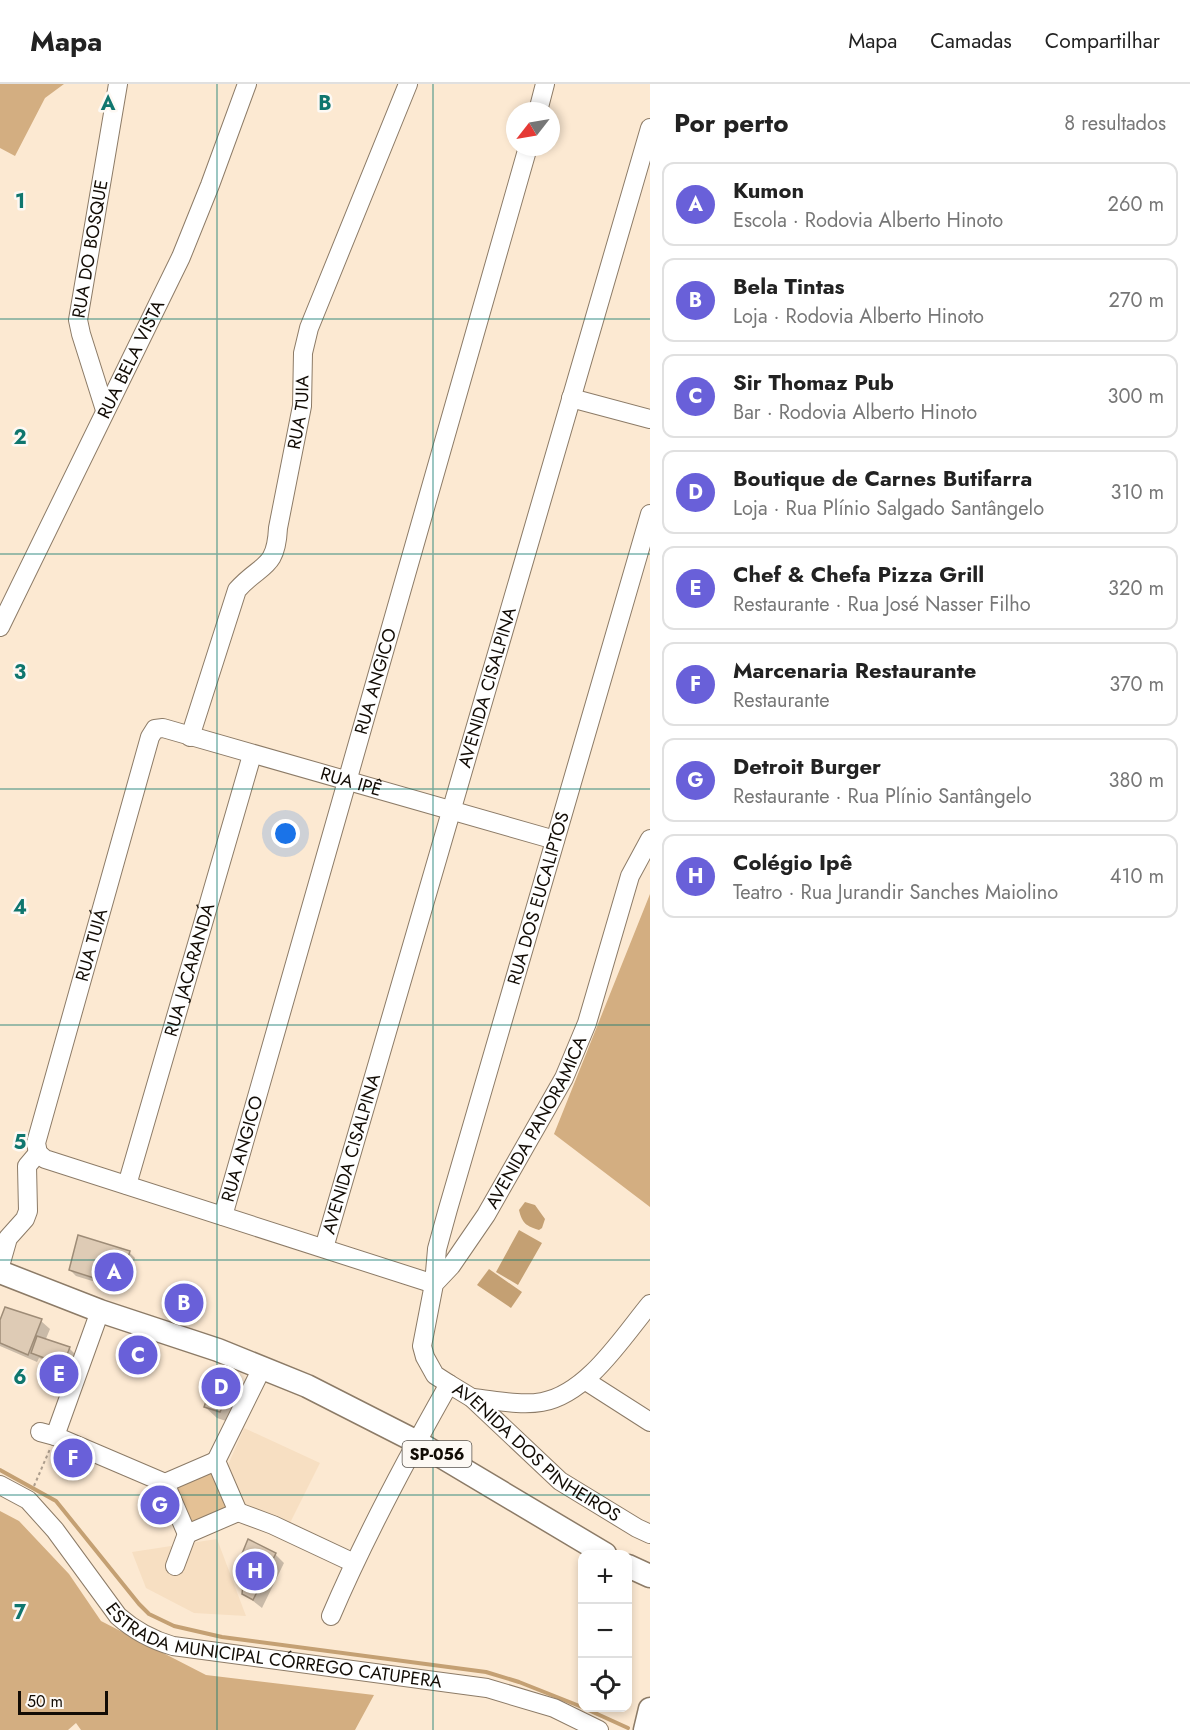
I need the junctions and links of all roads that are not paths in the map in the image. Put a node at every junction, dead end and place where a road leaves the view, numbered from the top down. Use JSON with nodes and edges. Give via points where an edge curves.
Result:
{"nodes":[{"id":1,"x":118,"y":84,"type":"edge"},
{"id":2,"x":247,"y":84,"type":"edge"},
{"id":3,"x":408,"y":84,"type":"edge"},
{"id":4,"x":545,"y":84,"type":"edge"},
{"id":5,"x":540,"y":102,"type":"edge"},
{"id":6,"x":650,"y":128,"type":"edge"},
{"id":7,"x":525,"y":156,"type":"edge"},
{"id":8,"x":571,"y":398,"type":"junction"},
{"id":9,"x":105,"y":410,"type":"junction"},
{"id":10,"x":650,"y":419,"type":"edge"},
{"id":11,"x":650,"y":514,"type":"edge"},
{"id":12,"x":0,"y":627,"type":"edge"},
{"id":13,"x":150,"y":737,"type":"joint"},
{"id":14,"x":190,"y":737,"type":"junction"},
{"id":15,"x":252,"y":755,"type":"junction"},
{"id":16,"x":347,"y":782,"type":"junction"},
{"id":17,"x":450,"y":811,"type":"junction"},
{"id":18,"x":555,"y":840,"type":"junction"},
{"id":19,"x":650,"y":840,"type":"edge"},
{"id":20,"x":38,"y":1153,"type":"junction"},
{"id":21,"x":127,"y":1185,"type":"junction"},
{"id":22,"x":223,"y":1216,"type":"junction"},
{"id":23,"x":324,"y":1248,"type":"junction"},
{"id":24,"x":0,"y":1266,"type":"edge"},
{"id":25,"x":0,"y":1272,"type":"edge"},
{"id":26,"x":434,"y":1284,"type":"junction"},
{"id":27,"x":650,"y":1304,"type":"edge"},
{"id":28,"x":100,"y":1311,"type":"junction"},
{"id":29,"x":262,"y":1368,"type":"junction"},
{"id":30,"x":586,"y":1381,"type":"junction"},
{"id":31,"x":449,"y":1384,"type":"junction"},
{"id":32,"x":472,"y":1398,"type":"junction"},
{"id":33,"x":650,"y":1422,"type":"edge"},
{"id":34,"x":417,"y":1442,"type":"junction"},
{"id":35,"x":216,"y":1461,"type":"junction"},
{"id":36,"x":165,"y":1483,"type":"junction"},
{"id":37,"x":0,"y":1485,"type":"edge"},
{"id":38,"x":238,"y":1512,"type":"junction"},
{"id":39,"x":188,"y":1534,"type":"junction"},
{"id":40,"x":650,"y":1534,"type":"edge"},
{"id":41,"x":598,"y":1550,"type":"edge"},
{"id":42,"x":354,"y":1563,"type":"junction"},
{"id":43,"x":175,"y":1566,"type":"dead end"},
{"id":44,"x":632,"y":1568,"type":"edge"},
{"id":45,"x":650,"y":1576,"type":"edge"},
{"id":46,"x":331,"y":1616,"type":"dead end"},
{"id":47,"x":650,"y":1709,"type":"edge"},
{"id":48,"x":599,"y":1730,"type":"edge"},
{"id":49,"x":645,"y":1730,"type":"edge"}],
"edges":[{"from":1,"to":9,"type":"street","name":"RUA DO BOSQUE","via":[[78,320]]},
{"from":2,"to":9,"type":"street","name":"RUA BELA VISTA","via":[[181,257]]},
{"from":3,"to":14,"type":"street","name":"RUA TUIA","via":[[309,328],[303,353],[302,406],[277,546],[270,561],[237,590]]},
{"from":4,"to":5,"type":"street"},
{"from":6,"to":8,"type":"street","name":"AVENIDA CISALPINA"},
{"from":7,"to":16,"type":"street","name":"RUA ANGICO"},
{"from":8,"to":10,"type":"street"},
{"from":8,"to":17,"type":"street","name":"AVENIDA CISALPINA"},
{"from":9,"to":12,"type":"street","name":"RUA BELA VISTA"},
{"from":11,"to":18,"type":"street","name":"RUA DOS EUCALIPTOS"},
{"from":13,"to":14,"type":"street","name":"RUA IPÊ","via":[[155,729],[163,728]]},
{"from":13,"to":20,"type":"street","name":"RUA TUIÁ","via":[[36,1143]]},
{"from":14,"to":15,"type":"street","name":"RUA IPÊ"},
{"from":15,"to":16,"type":"street","name":"RUA IPÊ"},
{"from":15,"to":21,"type":"street","name":"RUA JACARANDÁ"},
{"from":16,"to":17,"type":"street","name":"RUA IPÊ"},
{"from":16,"to":22,"type":"street","name":"RUA ANGICO"},
{"from":17,"to":18,"type":"street","name":"RUA IPÊ"},
{"from":17,"to":23,"type":"street","name":"AVENIDA CISALPINA"},
{"from":18,"to":26,"type":"street","name":"RUA DOS EUCALIPTOS","via":[[437,1249]]},
{"from":19,"to":26,"type":"street","name":"AVENIDA PANORAMICA","via":[[630,876],[586,1023],[564,1078],[486,1215]]},
{"from":20,"to":21,"type":"street","via":[[45,1159]]},
{"from":20,"to":24,"type":"street","name":"RUA TUIÁ","via":[[27,1166],[28,1211],[8,1238]]},
{"from":21,"to":22,"type":"street"},
{"from":22,"to":23,"type":"street"},
{"from":23,"to":26,"type":"street"},
{"from":25,"to":28,"type":"main road","number":"SP-056"},
{"from":26,"to":31,"type":"street","via":[[422,1346],[435,1375]]},
{"from":27,"to":30,"type":"street"},
{"from":28,"to":29,"type":"main road","number":"SP-056"},
{"from":28,"to":36,"type":"street","via":[[48,1434]]},
{"from":29,"to":34,"type":"main road","number":"SP-056","via":[[307,1386]]},
{"from":29,"to":35,"type":"street"},
{"from":30,"to":32,"type":"street","via":[[542,1402]]},
{"from":30,"to":33,"type":"street"},
{"from":31,"to":32,"type":"street","name":"AVENIDA DOS PINHEIROS"},
{"from":31,"to":34,"type":"street","name":"AVENIDA DOS PINHEIROS"},
{"from":32,"to":40,"type":"street","name":"AVENIDA DOS PINHEIROS","via":[[561,1481]]},
{"from":34,"to":41,"type":"main road","number":"SP-056"},
{"from":34,"to":42,"type":"street","name":"AVENIDA DOS PINHEIROS"},
{"from":35,"to":36,"type":"street"},
{"from":35,"to":38,"type":"street"},
{"from":36,"to":39,"type":"street"},
{"from":37,"to":48,"type":"street","name":"ESTRADA MUNICIPAL CÓRREGO CATUPERA","via":[[28,1500],[110,1606],[128,1625],[150,1639],[173,1646],[487,1688],[554,1708]]},
{"from":38,"to":39,"type":"street"},
{"from":38,"to":42,"type":"street"},
{"from":39,"to":43,"type":"street"},
{"from":42,"to":46,"type":"street","name":"AVENIDA DOS PINHEIROS"},
{"from":44,"to":45,"type":"main road"},
{"from":47,"to":49,"type":"main road"}]}
